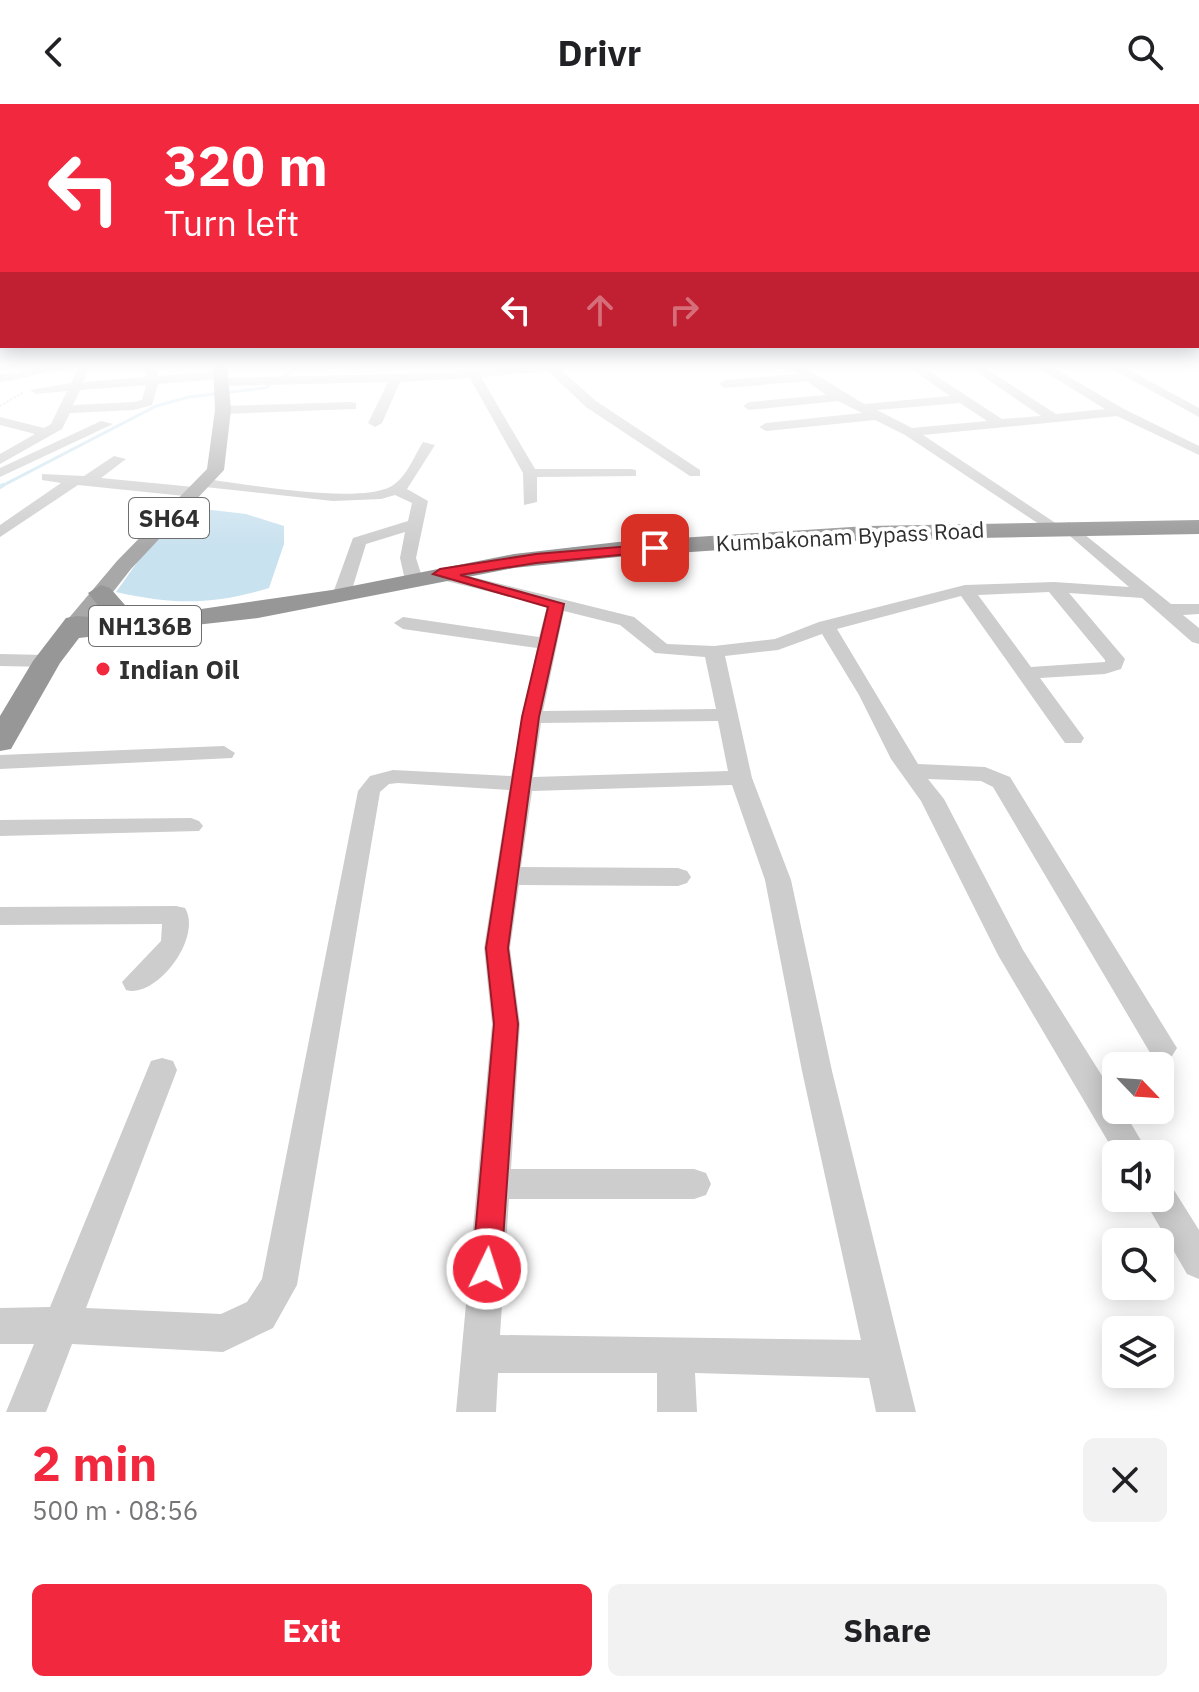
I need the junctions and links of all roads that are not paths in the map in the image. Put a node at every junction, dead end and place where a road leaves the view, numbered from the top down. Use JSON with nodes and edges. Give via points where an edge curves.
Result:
{"nodes":[{"id":1,"x":16,"y":425,"type":"joint"},
{"id":2,"x":57,"y":425,"type":"edge"},
{"id":3,"x":104,"y":425,"type":"edge"},
{"id":4,"x":219,"y":425,"type":"edge"},
{"id":5,"x":503,"y":425,"type":"edge"},
{"id":6,"x":623,"y":425,"type":"edge"},
{"id":7,"x":785,"y":425,"type":"edge"},
{"id":8,"x":894,"y":425,"type":"edge"},
{"id":9,"x":979,"y":425,"type":"edge"},
{"id":10,"x":1146,"y":425,"type":"edge"},
{"id":11,"x":766,"y":427,"type":"dead end"},
{"id":12,"x":0,"y":432,"type":"edge"},
{"id":13,"x":44,"y":432,"type":"junction"},
{"id":14,"x":910,"y":432,"type":"junction"},
{"id":15,"x":1199,"y":432,"type":"edge"},
{"id":16,"x":1162,"y":433,"type":"junction"},
{"id":17,"x":428,"y":445,"type":"dead end"},
{"id":18,"x":1199,"y":451,"type":"edge"},
{"id":19,"x":119,"y":459,"type":"dead end"},
{"id":20,"x":0,"y":460,"type":"edge"},
{"id":21,"x":530,"y":473,"type":"junction"},
{"id":22,"x":631,"y":473,"type":"dead end"},
{"id":23,"x":695,"y":473,"type":"dead end"},
{"id":24,"x":0,"y":474,"type":"edge"},
{"id":25,"x":47,"y":477,"type":"dead end"},
{"id":26,"x":81,"y":480,"type":"junction"},
{"id":27,"x":199,"y":488,"type":"junction"},
{"id":28,"x":396,"y":490,"type":"junction"},
{"id":29,"x":529,"y":502,"type":"dead end"},
{"id":30,"x":415,"y":524,"type":"junction"},
{"id":31,"x":1060,"y":527,"type":"junction"},
{"id":32,"x":1199,"y":527,"type":"edge"},
{"id":33,"x":0,"y":532,"type":"edge"},
{"id":34,"x":440,"y":574,"type":"junction"},
{"id":35,"x":414,"y":580,"type":"junction"},
{"id":36,"x":1054,"y":587,"type":"junction"},
{"id":37,"x":965,"y":590,"type":"junction"},
{"id":38,"x":101,"y":593,"type":"junction"},
{"id":39,"x":1142,"y":593,"type":"junction"},
{"id":40,"x":341,"y":596,"type":"junction"},
{"id":41,"x":556,"y":604,"type":"junction"},
{"id":42,"x":1199,"y":609,"type":"edge"},
{"id":43,"x":1164,"y":610,"type":"junction"},
{"id":44,"x":147,"y":622,"type":"junction"},
{"id":45,"x":403,"y":623,"type":"dead end"},
{"id":46,"x":826,"y":626,"type":"junction"},
{"id":47,"x":1199,"y":638,"type":"edge"},
{"id":48,"x":62,"y":642,"type":"junction"},
{"id":49,"x":549,"y":644,"type":"junction"},
{"id":50,"x":714,"y":652,"type":"junction"},
{"id":51,"x":0,"y":660,"type":"edge"},
{"id":52,"x":1029,"y":673,"type":"junction"},
{"id":53,"x":726,"y":715,"type":"junction"},
{"id":54,"x":531,"y":717,"type":"junction"},
{"id":55,"x":1073,"y":738,"type":"dead end"},
{"id":56,"x":0,"y":742,"type":"edge"},
{"id":57,"x":224,"y":753,"type":"dead end"},
{"id":58,"x":0,"y":762,"type":"edge"},
{"id":59,"x":911,"y":771,"type":"junction"},
{"id":60,"x":741,"y":778,"type":"junction"},
{"id":61,"x":520,"y":784,"type":"junction"},
{"id":62,"x":191,"y":826,"type":"dead end"},
{"id":63,"x":0,"y":828,"type":"edge"},
{"id":64,"x":507,"y":876,"type":"junction"},
{"id":65,"x":678,"y":877,"type":"dead end"},
{"id":66,"x":0,"y":916,"type":"edge"},
{"id":67,"x":136,"y":982,"type":"dead end"},
{"id":68,"x":1162,"y":1048,"type":"dead end"},
{"id":69,"x":162,"y":1070,"type":"dead end"},
{"id":70,"x":1124,"y":1140,"type":"edge"},
{"id":71,"x":493,"y":1184,"type":"junction"},
{"id":72,"x":694,"y":1184,"type":"dead end"},
{"id":73,"x":1169,"y":1212,"type":"edge"},
{"id":74,"x":1199,"y":1262,"type":"edge"},
{"id":75,"x":60,"y":1325,"type":"junction"},
{"id":76,"x":0,"y":1326,"type":"edge"},
{"id":77,"x":480,"y":1354,"type":"junction"},
{"id":78,"x":675,"y":1354,"type":"junction"},
{"id":79,"x":884,"y":1360,"type":"junction"},
{"id":80,"x":26,"y":1412,"type":"edge"},
{"id":81,"x":476,"y":1412,"type":"edge"},
{"id":82,"x":677,"y":1412,"type":"edge"},
{"id":83,"x":896,"y":1412,"type":"edge"}],
"edges":[{"from":1,"to":12,"type":"street"},
{"from":1,"to":13,"type":"street"},
{"from":2,"to":13,"type":"street"},
{"from":3,"to":24,"type":"street"},
{"from":4,"to":27,"type":"main road","number":"SH64","via":[[218,458]]},
{"from":5,"to":21,"type":"street"},
{"from":6,"to":23,"type":"street"},
{"from":7,"to":11,"type":"street"},
{"from":8,"to":14,"type":"street"},
{"from":9,"to":14,"type":"street"},
{"from":10,"to":16,"type":"street"},
{"from":13,"to":20,"type":"street"},
{"from":14,"to":31,"type":"street"},
{"from":15,"to":16,"type":"street"},
{"from":16,"to":18,"type":"street"},
{"from":17,"to":28,"type":"street"},
{"from":19,"to":26,"type":"street"},
{"from":21,"to":22,"type":"street"},
{"from":21,"to":29,"type":"street"},
{"from":25,"to":26,"type":"street"},
{"from":26,"to":27,"type":"street"},
{"from":26,"to":33,"type":"street"},
{"from":27,"to":28,"type":"street","via":[[326,495]]},
{"from":27,"to":38,"type":"main road","number":"SH64"},
{"from":28,"to":30,"type":"street","via":[[420,501]]},
{"from":30,"to":35,"type":"street","via":[[408,558]]},
{"from":30,"to":40,"type":"street","via":[[359,541]]},
{"from":31,"to":32,"type":"highway","name":"Kumbakonam Bypass Road","number":"NH136B"},
{"from":31,"to":34,"type":"highway","name":"Kumbakonam Bypass Road","number":"NH136B","via":[[715,542],[536,558]]},
{"from":31,"to":39,"type":"street"},
{"from":34,"to":35,"type":"highway","name":"Kumbakonam Bypass Road","number":"NH136B"},
{"from":34,"to":41,"type":"street"},
{"from":35,"to":40,"type":"highway","name":"Kumbakonam Bypass Road","number":"NH136B"},
{"from":36,"to":37,"type":"street"},
{"from":36,"to":39,"type":"street"},
{"from":36,"to":52,"type":"street","via":[[1115,659],[1114,665]]},
{"from":37,"to":46,"type":"street"},
{"from":37,"to":52,"type":"street"},
{"from":38,"to":44,"type":"highway","via":[[116,611]]},
{"from":38,"to":48,"type":"main road","number":"SH64"},
{"from":39,"to":43,"type":"street"},
{"from":40,"to":44,"type":"highway","name":"Kumbakonam Bypass Road","number":"NH136B"},
{"from":41,"to":49,"type":"street"},
{"from":41,"to":50,"type":"street","via":[[627,621],[662,649]]},
{"from":42,"to":43,"type":"street"},
{"from":43,"to":47,"type":"street"},
{"from":44,"to":48,"type":"highway"},
{"from":45,"to":49,"type":"street"},
{"from":46,"to":50,"type":"street","via":[[778,644]]},
{"from":46,"to":59,"type":"street"},
{"from":48,"to":51,"type":"street"},
{"from":48,"to":56,"type":"highway"},
{"from":49,"to":54,"type":"street"},
{"from":50,"to":53,"type":"street"},
{"from":52,"to":55,"type":"street"},
{"from":53,"to":54,"type":"street"},
{"from":53,"to":60,"type":"street"},
{"from":54,"to":61,"type":"street"},
{"from":57,"to":58,"type":"street"},
{"from":59,"to":68,"type":"street","via":[[985,774],[1002,782]]},
{"from":59,"to":70,"type":"street","via":[[932,799],[1012,955]]},
{"from":60,"to":61,"type":"street"},
{"from":60,"to":79,"type":"street","via":[[778,880]]},
{"from":61,"to":64,"type":"street"},
{"from":61,"to":75,"type":"street","via":[[398,776],[384,777],[369,791],[279,1285],[260,1315],[223,1333]]},
{"from":62,"to":63,"type":"street"},
{"from":64,"to":65,"type":"street"},
{"from":64,"to":71,"type":"street","via":[[497,948],[506,1024]]},
{"from":66,"to":67,"type":"street","via":[[176,915],[174,945]]},
{"from":69,"to":75,"type":"street"},
{"from":71,"to":72,"type":"street"},
{"from":71,"to":77,"type":"street"},
{"from":73,"to":74,"type":"street"},
{"from":75,"to":76,"type":"street"},
{"from":75,"to":80,"type":"street"},
{"from":77,"to":78,"type":"street"},
{"from":77,"to":81,"type":"street"},
{"from":78,"to":79,"type":"street"},
{"from":78,"to":82,"type":"street"},
{"from":79,"to":83,"type":"street"}]}
